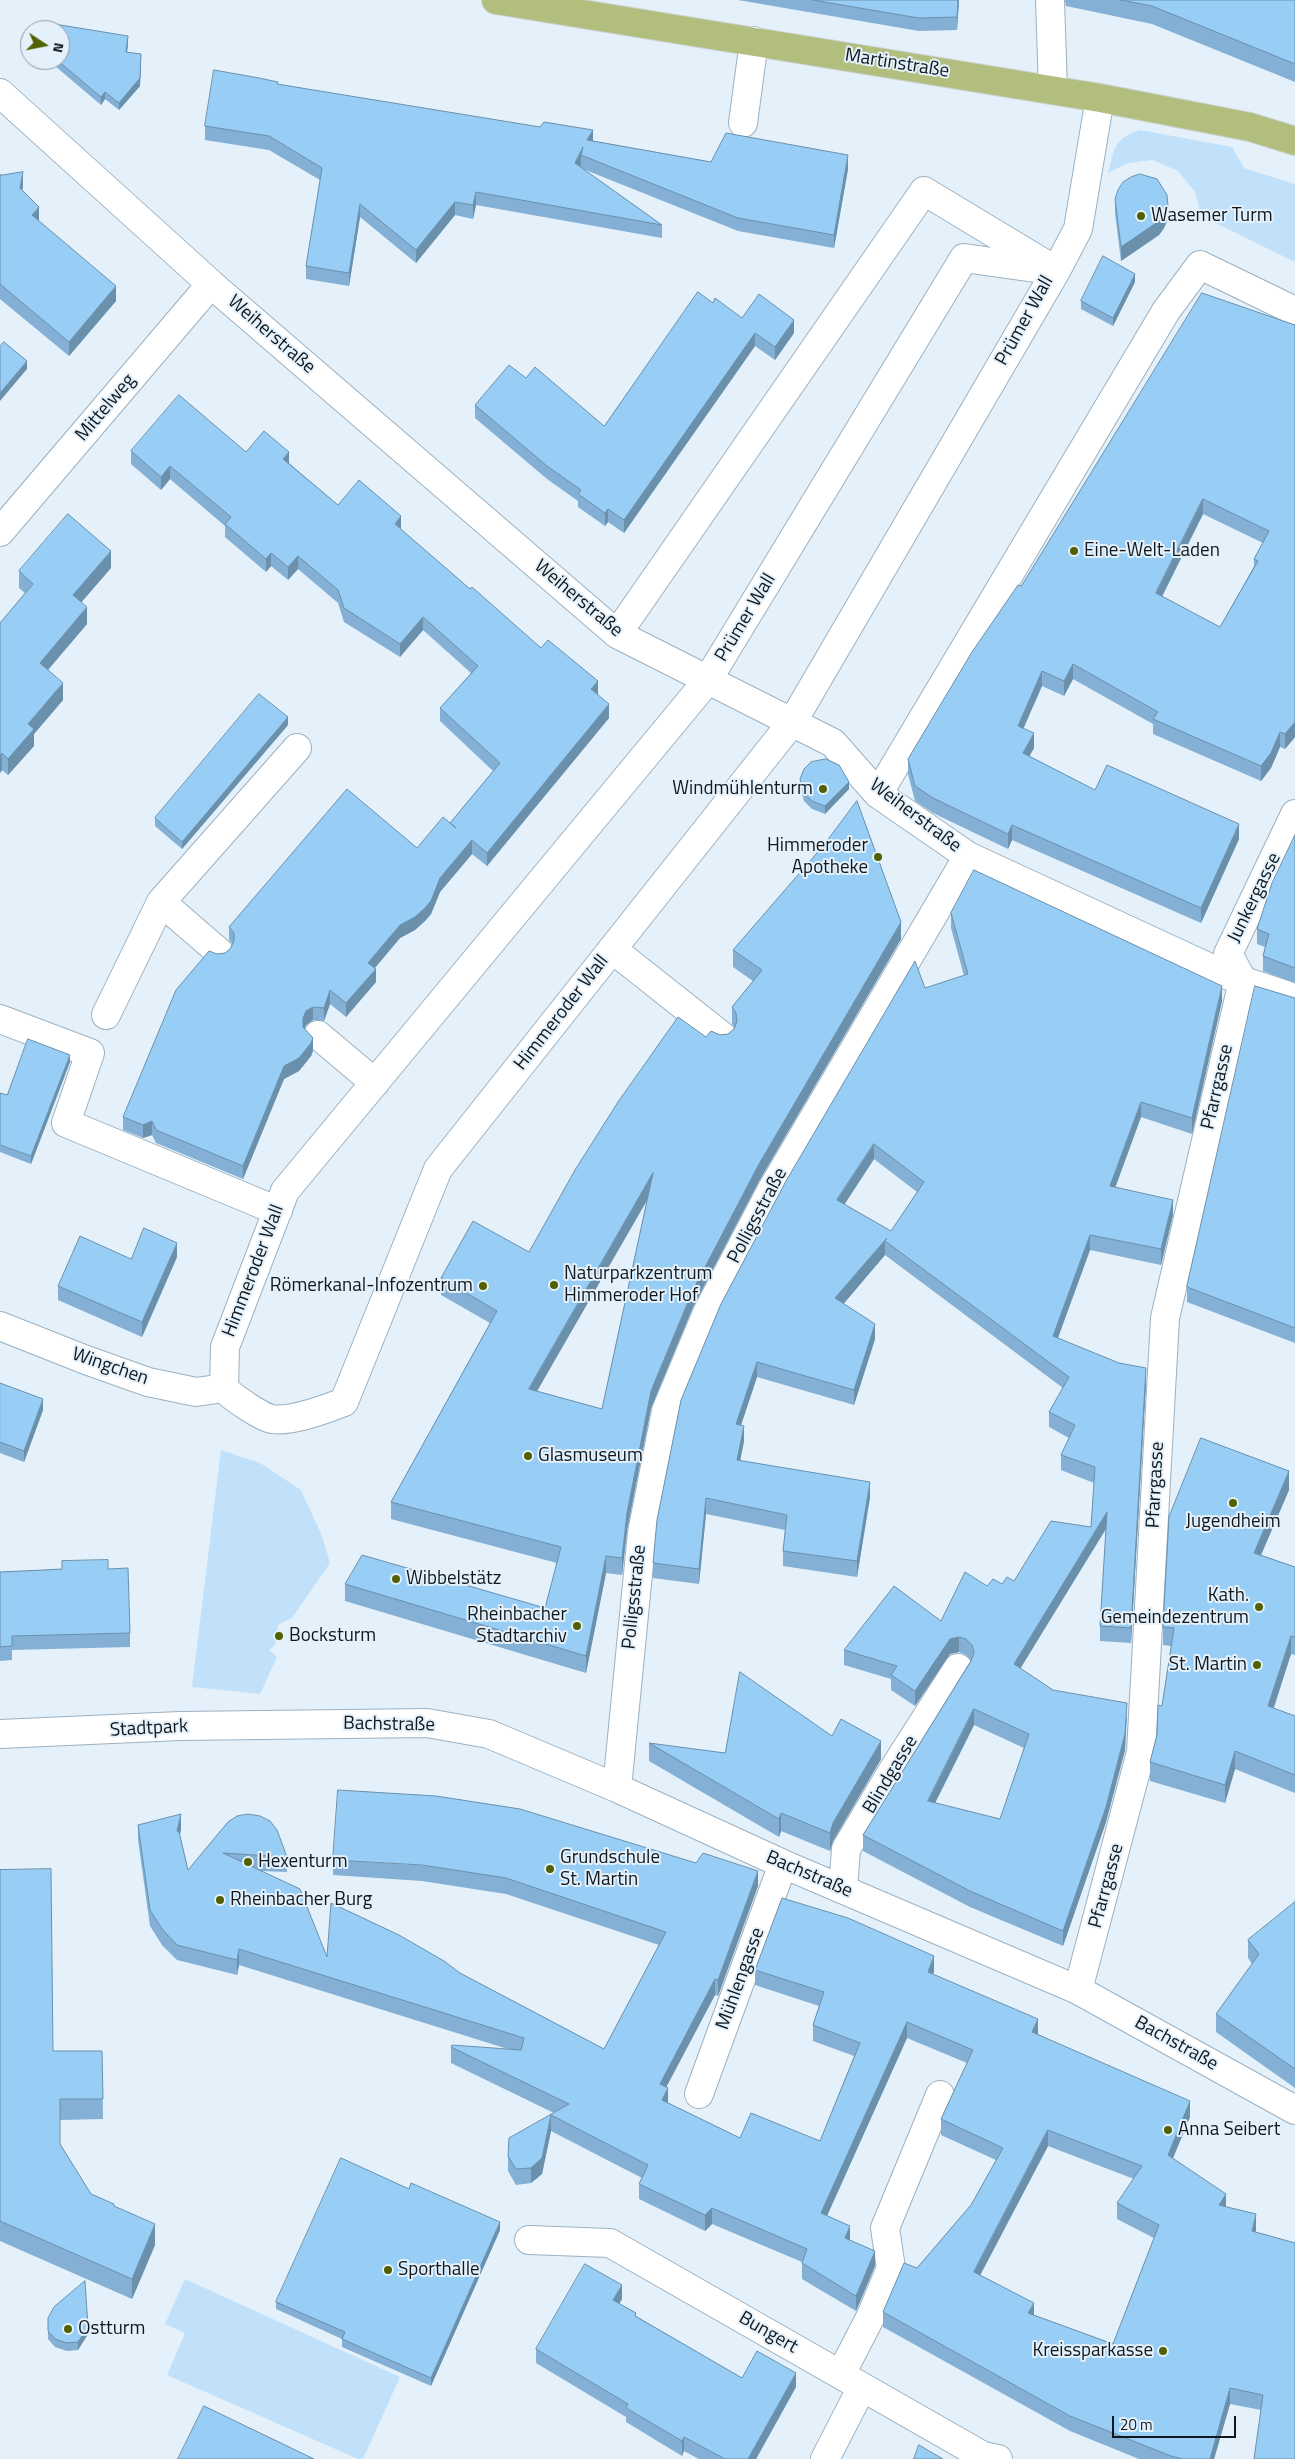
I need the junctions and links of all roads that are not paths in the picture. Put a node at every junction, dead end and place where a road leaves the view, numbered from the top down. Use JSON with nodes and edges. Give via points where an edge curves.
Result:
{"nodes":[{"id":1,"x":496,"y":0,"type":"edge"},
{"id":2,"x":1050,"y":0,"type":"edge"},
{"id":3,"x":754,"y":41,"type":"junction"},
{"id":4,"x":1053,"y":90,"type":"junction"},
{"id":5,"x":0,"y":93,"type":"edge"},
{"id":6,"x":1100,"y":98,"type":"junction"},
{"id":7,"x":743,"y":124,"type":"dead end"},
{"id":8,"x":1295,"y":140,"type":"edge"},
{"id":9,"x":1056,"y":270,"type":"junction"},
{"id":10,"x":211,"y":284,"type":"junction"},
{"id":11,"x":1295,"y":311,"type":"edge"},
{"id":12,"x":0,"y":532,"type":"edge"},
{"id":13,"x":618,"y":634,"type":"junction"},
{"id":14,"x":707,"y":681,"type":"junction"},
{"id":15,"x":793,"y":721,"type":"junction"},
{"id":16,"x":297,"y":748,"type":"dead end"},
{"id":17,"x":878,"y":794,"type":"junction"},
{"id":18,"x":1295,"y":814,"type":"edge"},
{"id":19,"x":968,"y":856,"type":"junction"},
{"id":20,"x":162,"y":902,"type":"junction"},
{"id":21,"x":612,"y":949,"type":"junction"},
{"id":22,"x":219,"y":952,"type":"edge"},
{"id":23,"x":1243,"y":981,"type":"junction"},
{"id":24,"x":1295,"y":998,"type":"edge"},
{"id":25,"x":106,"y":1015,"type":"dead end"},
{"id":26,"x":0,"y":1019,"type":"edge"},
{"id":27,"x":318,"y":1035,"type":"dead end"},
{"id":28,"x":722,"y":1036,"type":"edge"},
{"id":29,"x":375,"y":1083,"type":"junction"},
{"id":30,"x":278,"y":1211,"type":"junction"},
{"id":31,"x":0,"y":1326,"type":"edge"},
{"id":32,"x":224,"y":1388,"type":"junction"},
{"id":33,"x":958,"y":1668,"type":"dead end"},
{"id":34,"x":299,"y":1724,"type":"joint"},
{"id":35,"x":0,"y":1734,"type":"edge"},
{"id":36,"x":617,"y":1788,"type":"junction"},
{"id":37,"x":783,"y":1864,"type":"junction"},
{"id":38,"x":843,"y":1889,"type":"junction"},
{"id":39,"x":1078,"y":1990,"type":"junction"},
{"id":40,"x":699,"y":2094,"type":"dead end"},
{"id":41,"x":940,"y":2095,"type":"dead end"},
{"id":42,"x":1295,"y":2110,"type":"edge"},
{"id":43,"x":529,"y":2240,"type":"dead end"},
{"id":44,"x":851,"y":2380,"type":"junction"},
{"id":45,"x":825,"y":2459,"type":"edge"},
{"id":46,"x":998,"y":2459,"type":"edge"}],
"edges":[{"from":1,"to":3,"type":"main road","name":"Martinstraße"},
{"from":2,"to":4,"type":"street"},
{"from":3,"to":4,"type":"main road","name":"Martinstraße"},
{"from":3,"to":7,"type":"street"},
{"from":4,"to":6,"type":"main road","name":"Martinstraße"},
{"from":5,"to":10,"type":"street","name":"Weiherstraße"},
{"from":6,"to":8,"type":"main road","name":"Martinstraße","via":[[1250,127]]},
{"from":6,"to":9,"type":"street","via":[[1078,229]]},
{"from":9,"to":13,"type":"street","via":[[924,191]]},
{"from":9,"to":14,"type":"street","name":"Prümer Wall","via":[[964,258]]},
{"from":9,"to":15,"type":"street","name":"Prümer Wall"},
{"from":10,"to":12,"type":"street","name":"Mittelweg"},
{"from":10,"to":13,"type":"street","name":"Weiherstraße"},
{"from":11,"to":17,"type":"street","via":[[1200,265],[1166,311]]},
{"from":13,"to":14,"type":"street","name":"Weiherstraße"},
{"from":14,"to":15,"type":"street","name":"Weiherstraße"},
{"from":14,"to":29,"type":"street","name":"Himmeroder Wall"},
{"from":15,"to":17,"type":"street","name":"Weiherstraße","via":[[833,743]]},
{"from":15,"to":21,"type":"street","name":"Himmeroder Wall"},
{"from":16,"to":20,"type":"street"},
{"from":17,"to":19,"type":"street","name":"Weiherstraße"},
{"from":18,"to":23,"type":"street","name":"Junkergasse","via":[[1228,954]]},
{"from":19,"to":23,"type":"street","name":"Weiherstraße"},
{"from":19,"to":36,"type":"street","name":"Polligsstraße","via":[[772,1189],[707,1313],[666,1411],[642,1533]]},
{"from":20,"to":22,"type":"street"},
{"from":20,"to":25,"type":"street"},
{"from":21,"to":28,"type":"street"},
{"from":21,"to":32,"type":"street","name":"Himmeroder Wall","via":[[438,1169],[344,1402],[316,1413],[272,1420],[230,1396]]},
{"from":23,"to":24,"type":"street","name":"Weiherstraße"},
{"from":23,"to":39,"type":"street","name":"Pfarrgasse","via":[[1165,1318],[1172,1382],[1141,1752]]},
{"from":26,"to":30,"type":"street","via":[[90,1053],[66,1123]]},
{"from":27,"to":29,"type":"street"},
{"from":29,"to":30,"type":"street","name":"Himmeroder Wall","via":[[285,1192]]},
{"from":30,"to":32,"type":"street","name":"Himmeroder Wall","via":[[225,1347]]},
{"from":31,"to":32,"type":"street","name":"Wingchen","via":[[148,1382],[196,1392]]},
{"from":33,"to":38,"type":"street","name":"Blindgasse","via":[[846,1849]]},
{"from":34,"to":35,"type":"street","name":"Stadtpark"},
{"from":34,"to":36,"type":"street","name":"Bachstraße","via":[[427,1723],[489,1734]]},
{"from":36,"to":37,"type":"street","name":"Bachstraße"},
{"from":37,"to":38,"type":"street","name":"Bachstraße"},
{"from":37,"to":40,"type":"street","name":"Mühlengasse"},
{"from":38,"to":39,"type":"street","name":"Bachstraße"},
{"from":39,"to":42,"type":"street","name":"Bachstraße"},
{"from":41,"to":44,"type":"street","via":[[885,2228],[891,2268],[871,2316]]},
{"from":43,"to":44,"type":"street","name":"Bungert","via":[[610,2243]]},
{"from":44,"to":45,"type":"street"},
{"from":44,"to":46,"type":"street","name":"Bungert","via":[[984,2456]]}]}
